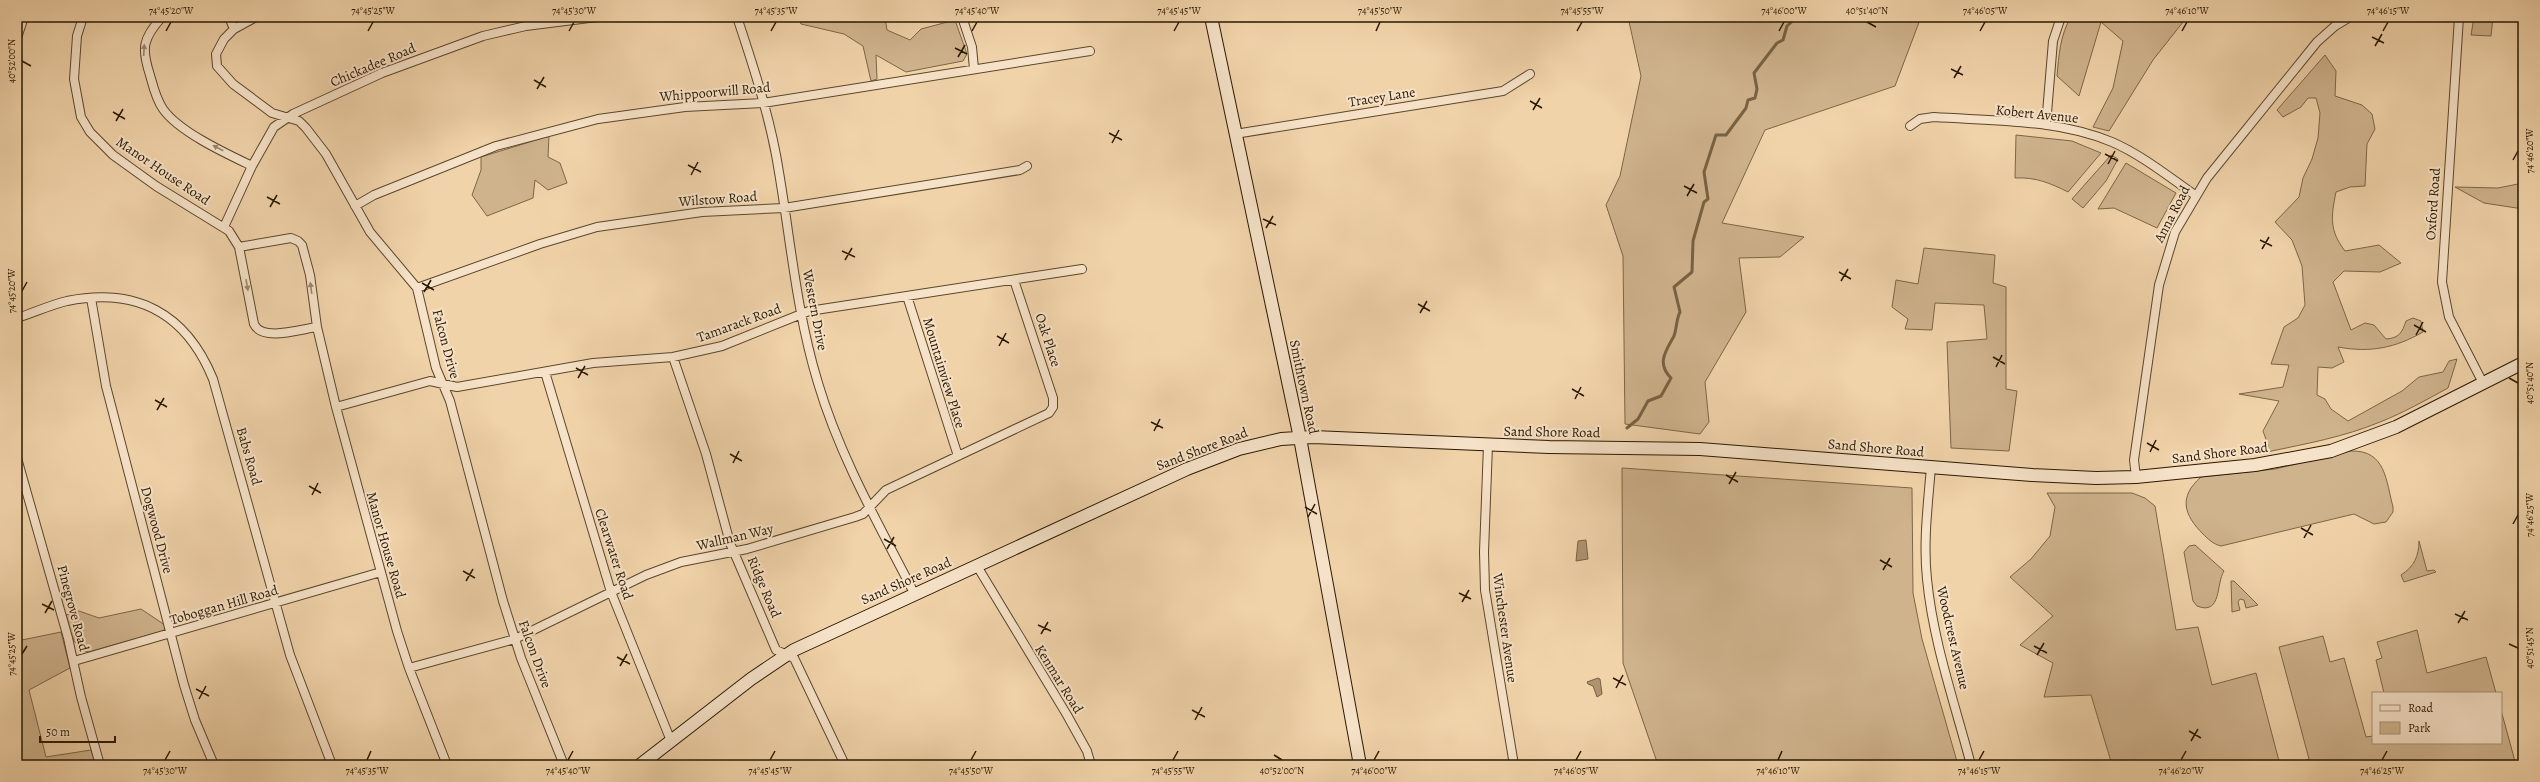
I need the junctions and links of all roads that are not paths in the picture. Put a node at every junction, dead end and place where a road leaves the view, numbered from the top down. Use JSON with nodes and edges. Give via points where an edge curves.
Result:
{"nodes":[{"id":1,"x":24,"y":17,"type":"edge"},
{"id":2,"x":83,"y":17,"type":"edge"},
{"id":3,"x":162,"y":17,"type":"edge"},
{"id":4,"x":229,"y":17,"type":"edge"},
{"id":5,"x":256,"y":17,"type":"edge"},
{"id":6,"x":597,"y":17,"type":"edge"},
{"id":7,"x":737,"y":17,"type":"edge"},
{"id":8,"x":962,"y":17,"type":"edge"},
{"id":9,"x":1210,"y":17,"type":"edge"},
{"id":10,"x":2061,"y":17,"type":"edge"},
{"id":11,"x":2350,"y":17,"type":"edge"},
{"id":12,"x":2459,"y":17,"type":"edge"},
{"id":13,"x":234,"y":29,"type":"junction"},
{"id":14,"x":17,"y":38,"type":"edge"},
{"id":15,"x":1090,"y":51,"type":"dead end"},
{"id":16,"x":974,"y":69,"type":"junction"},
{"id":17,"x":1530,"y":74,"type":"dead end"},
{"id":18,"x":763,"y":103,"type":"junction"},
{"id":19,"x":287,"y":118,"type":"junction"},
{"id":20,"x":2046,"y":125,"type":"junction"},
{"id":21,"x":1910,"y":126,"type":"dead end"},
{"id":22,"x":1234,"y":134,"type":"junction"},
{"id":23,"x":252,"y":166,"type":"junction"},
{"id":24,"x":1027,"y":166,"type":"dead end"},
{"id":25,"x":2195,"y":195,"type":"junction"},
{"id":26,"x":355,"y":206,"type":"junction"},
{"id":27,"x":784,"y":208,"type":"junction"},
{"id":28,"x":224,"y":228,"type":"junction"},
{"id":29,"x":239,"y":247,"type":"junction"},
{"id":30,"x":1082,"y":269,"type":"dead end"},
{"id":31,"x":1014,"y":280,"type":"junction"},
{"id":32,"x":418,"y":288,"type":"junction"},
{"id":33,"x":908,"y":296,"type":"junction"},
{"id":34,"x":91,"y":298,"type":"junction"},
{"id":35,"x":801,"y":314,"type":"junction"},
{"id":36,"x":17,"y":318,"type":"edge"},
{"id":37,"x":317,"y":326,"type":"junction"},
{"id":38,"x":673,"y":357,"type":"junction"},
{"id":39,"x":2523,"y":363,"type":"edge"},
{"id":40,"x":545,"y":372,"type":"junction"},
{"id":41,"x":442,"y":384,"type":"junction"},
{"id":42,"x":2482,"y":384,"type":"junction"},
{"id":43,"x":1053,"y":407,"type":"joint"},
{"id":44,"x":336,"y":408,"type":"junction"},
{"id":45,"x":1300,"y":438,"type":"junction"},
{"id":46,"x":1488,"y":445,"type":"junction"},
{"id":47,"x":958,"y":456,"type":"junction"},
{"id":48,"x":17,"y":458,"type":"edge"},
{"id":49,"x":1931,"y":467,"type":"junction"},
{"id":50,"x":2136,"y":477,"type":"junction"},
{"id":51,"x":869,"y":506,"type":"junction"},
{"id":52,"x":734,"y":552,"type":"junction"},
{"id":53,"x":977,"y":566,"type":"junction"},
{"id":54,"x":381,"y":572,"type":"junction"},
{"id":55,"x":611,"y":592,"type":"junction"},
{"id":56,"x":914,"y":593,"type":"junction"},
{"id":57,"x":277,"y":603,"type":"junction"},
{"id":58,"x":171,"y":633,"type":"junction"},
{"id":59,"x":515,"y":638,"type":"junction"},
{"id":60,"x":786,"y":654,"type":"junction"},
{"id":61,"x":74,"y":661,"type":"junction"},
{"id":62,"x":409,"y":668,"type":"junction"},
{"id":63,"x":671,"y":741,"type":"junction"},
{"id":64,"x":100,"y":765,"type":"edge"},
{"id":65,"x":214,"y":765,"type":"edge"},
{"id":66,"x":332,"y":765,"type":"edge"},
{"id":67,"x":447,"y":765,"type":"edge"},
{"id":68,"x":564,"y":765,"type":"edge"},
{"id":69,"x":640,"y":765,"type":"edge"},
{"id":70,"x":845,"y":765,"type":"edge"},
{"id":71,"x":1091,"y":765,"type":"edge"},
{"id":72,"x":1360,"y":765,"type":"edge"},
{"id":73,"x":1514,"y":765,"type":"edge"},
{"id":74,"x":1971,"y":765,"type":"edge"}],
"edges":[{"from":1,"to":14,"type":"street"},
{"from":2,"to":28,"type":"street","name":"Manor House Road","via":[[77,36],[74,79],[81,117],[90,132],[113,155],[156,186]]},
{"from":23,"to":3,"type":"street","one_way":true,"via":[[200,138],[163,110],[144,52],[147,36]]},
{"from":4,"to":13,"type":"street"},
{"from":5,"to":13,"type":"street","name":"Falcon Drive"},
{"from":6,"to":19,"type":"street","name":"Chickadee Road","via":[[526,26],[483,36],[382,73]]},
{"from":7,"to":18,"type":"street","name":"Western Drive"},
{"from":8,"to":16,"type":"street","via":[[972,47]]},
{"from":9,"to":22,"type":"street","name":"Smithtown Road"},
{"from":10,"to":20,"type":"street","via":[[2053,41]]},
{"from":11,"to":25,"type":"street","name":"Anna Road","via":[[2317,42]]},
{"from":12,"to":42,"type":"street","name":"Oxford Road","via":[[2442,282],[2449,317]]},
{"from":13,"to":19,"type":"street","name":"Falcon Drive","via":[[224,39],[216,54],[218,69],[233,84],[272,113]]},
{"from":15,"to":16,"type":"street","name":"Whippoorwill Road"},
{"from":16,"to":18,"type":"street","name":"Whippoorwill Road"},
{"from":17,"to":22,"type":"street","name":"Tracey Lane","via":[[1503,91]]},
{"from":18,"to":26,"type":"street","name":"Whippoorwill Road","via":[[652,111],[571,126],[496,146],[374,195]]},
{"from":18,"to":27,"type":"street","name":"Western Drive","via":[[776,154]]},
{"from":19,"to":23,"type":"street","name":"Chickadee Road","via":[[274,127]]},
{"from":19,"to":26,"type":"street","name":"Falcon Drive","via":[[302,123],[316,140]]},
{"from":20,"to":21,"type":"street","name":"Kobert Avenue","via":[[1934,117],[1920,119]]},
{"from":20,"to":25,"type":"street","name":"Kobert Avenue","via":[[2082,131],[2113,143]]},
{"from":22,"to":45,"type":"street","name":"Smithtown Road"},
{"from":23,"to":28,"type":"street","name":"Chickadee Road"},
{"from":24,"to":27,"type":"street","name":"Wilstow Road","via":[[1020,170]]},
{"from":25,"to":50,"type":"street","name":"Anna Road","via":[[2176,232],[2159,285],[2134,460]]},
{"from":26,"to":32,"type":"street","name":"Falcon Drive","via":[[370,232]]},
{"from":27,"to":32,"type":"street","name":"Wilstow Road","via":[[695,213],[596,227],[540,244]]},
{"from":27,"to":35,"type":"street","name":"Western Drive"},
{"from":28,"to":29,"type":"street","name":"Manor House Road"},
{"from":29,"to":37,"type":"street","name":"Manor House Road","one_way":true,"via":[[257,329],[268,334]]},
{"from":37,"to":29,"type":"street","name":"Manor House Road","one_way":true,"via":[[310,275],[300,243],[288,238]]},
{"from":30,"to":31,"type":"street","name":"Tamarack Road"},
{"from":31,"to":33,"type":"street","name":"Tamarack Road"},
{"from":31,"to":43,"type":"street","name":"Oak Place","via":[[1054,398]]},
{"from":32,"to":41,"type":"street","name":"Falcon Drive"},
{"from":33,"to":35,"type":"street","name":"Tamarack Road"},
{"from":33,"to":47,"type":"street","name":"Mountainview Place"},
{"from":34,"to":36,"type":"street","name":"Babs Road","via":[[66,302]]},
{"from":34,"to":57,"type":"street","name":"Babs Road","via":[[115,297],[149,306],[182,328],[204,357],[214,379]]},
{"from":34,"to":58,"type":"street","name":"Dogwood Drive","via":[[106,386]]},
{"from":35,"to":38,"type":"street","name":"Tamarack Road","via":[[722,346]]},
{"from":35,"to":51,"type":"street","name":"Western Drive","via":[[835,432]]},
{"from":37,"to":44,"type":"street","name":"Manor House Road"},
{"from":38,"to":40,"type":"street","name":"Tamarack Road","via":[[593,363]]},
{"from":38,"to":52,"type":"street","name":"Ridge Road","via":[[706,454]]},
{"from":39,"to":42,"type":"street","name":"Sand Shore Road"},
{"from":40,"to":41,"type":"street","name":"Tamarack Road","via":[[457,387]]},
{"from":40,"to":55,"type":"street","name":"Clearwater Road"},
{"from":41,"to":44,"type":"street","name":"Tamarack Road","via":[[430,381]]},
{"from":41,"to":59,"type":"street","name":"Falcon Drive","via":[[450,401],[488,548]]},
{"from":42,"to":50,"type":"street","name":"Sand Shore Road","via":[[2396,427],[2331,451],[2255,465]]},
{"from":43,"to":47,"type":"street","name":"Wallman Way","via":[[1049,413]]},
{"from":44,"to":54,"type":"street","name":"Manor House Road"},
{"from":45,"to":46,"type":"street","name":"Sand Shore Road"},
{"from":45,"to":53,"type":"street","name":"Sand Shore Road","via":[[1256,445],[1218,456]]},
{"from":45,"to":72,"type":"street","name":"Smithtown Road"},
{"from":46,"to":49,"type":"street","name":"Sand Shore Road","via":[[1700,449]]},
{"from":46,"to":73,"type":"street","name":"Winchester Avenue","via":[[1485,590]]},
{"from":47,"to":51,"type":"street","name":"Wallman Way","via":[[886,490]]},
{"from":48,"to":61,"type":"street","name":"Pinegrove Road"},
{"from":49,"to":50,"type":"street","name":"Sand Shore Road","via":[[2072,477]]},
{"from":49,"to":74,"type":"street","name":"Woodcrest Avenue","via":[[1926,541],[1931,610]]},
{"from":51,"to":52,"type":"street","name":"Wallman Way","via":[[863,514],[855,518]]},
{"from":51,"to":56,"type":"street","name":"Western Drive"},
{"from":52,"to":55,"type":"street","name":"Wallman Way","via":[[682,562],[646,575]]},
{"from":52,"to":60,"type":"street","name":"Ridge Road","via":[[776,650]]},
{"from":53,"to":56,"type":"street","name":"Sand Shore Road"},
{"from":53,"to":71,"type":"street","name":"Kenmar Road","via":[[1067,715]]},
{"from":54,"to":57,"type":"street","name":"Toboggan Hill Road"},
{"from":54,"to":62,"type":"street","name":"Manor House Road"},
{"from":55,"to":59,"type":"street","name":"Wallman Way"},
{"from":55,"to":63,"type":"street","name":"Clearwater Road"},
{"from":56,"to":60,"type":"street","name":"Sand Shore Road"},
{"from":57,"to":58,"type":"street","name":"Toboggan Hill Road"},
{"from":57,"to":66,"type":"street","name":"Babs Road","via":[[303,694]]},
{"from":58,"to":61,"type":"street","name":"Toboggan Hill Road"},
{"from":58,"to":65,"type":"street","name":"Dogwood Drive","via":[[195,720]]},
{"from":59,"to":62,"type":"street","name":"Wallman Way"},
{"from":59,"to":68,"type":"street","name":"Falcon Drive"},
{"from":60,"to":63,"type":"street","name":"Sand Shore Road"},
{"from":60,"to":70,"type":"street","name":"Ridge Road","via":[[794,658]]},
{"from":61,"to":64,"type":"street","name":"Pinegrove Road"},
{"from":62,"to":67,"type":"street","name":"Manor House Road"},
{"from":63,"to":69,"type":"street","name":"Sand Shore Road"}]}
